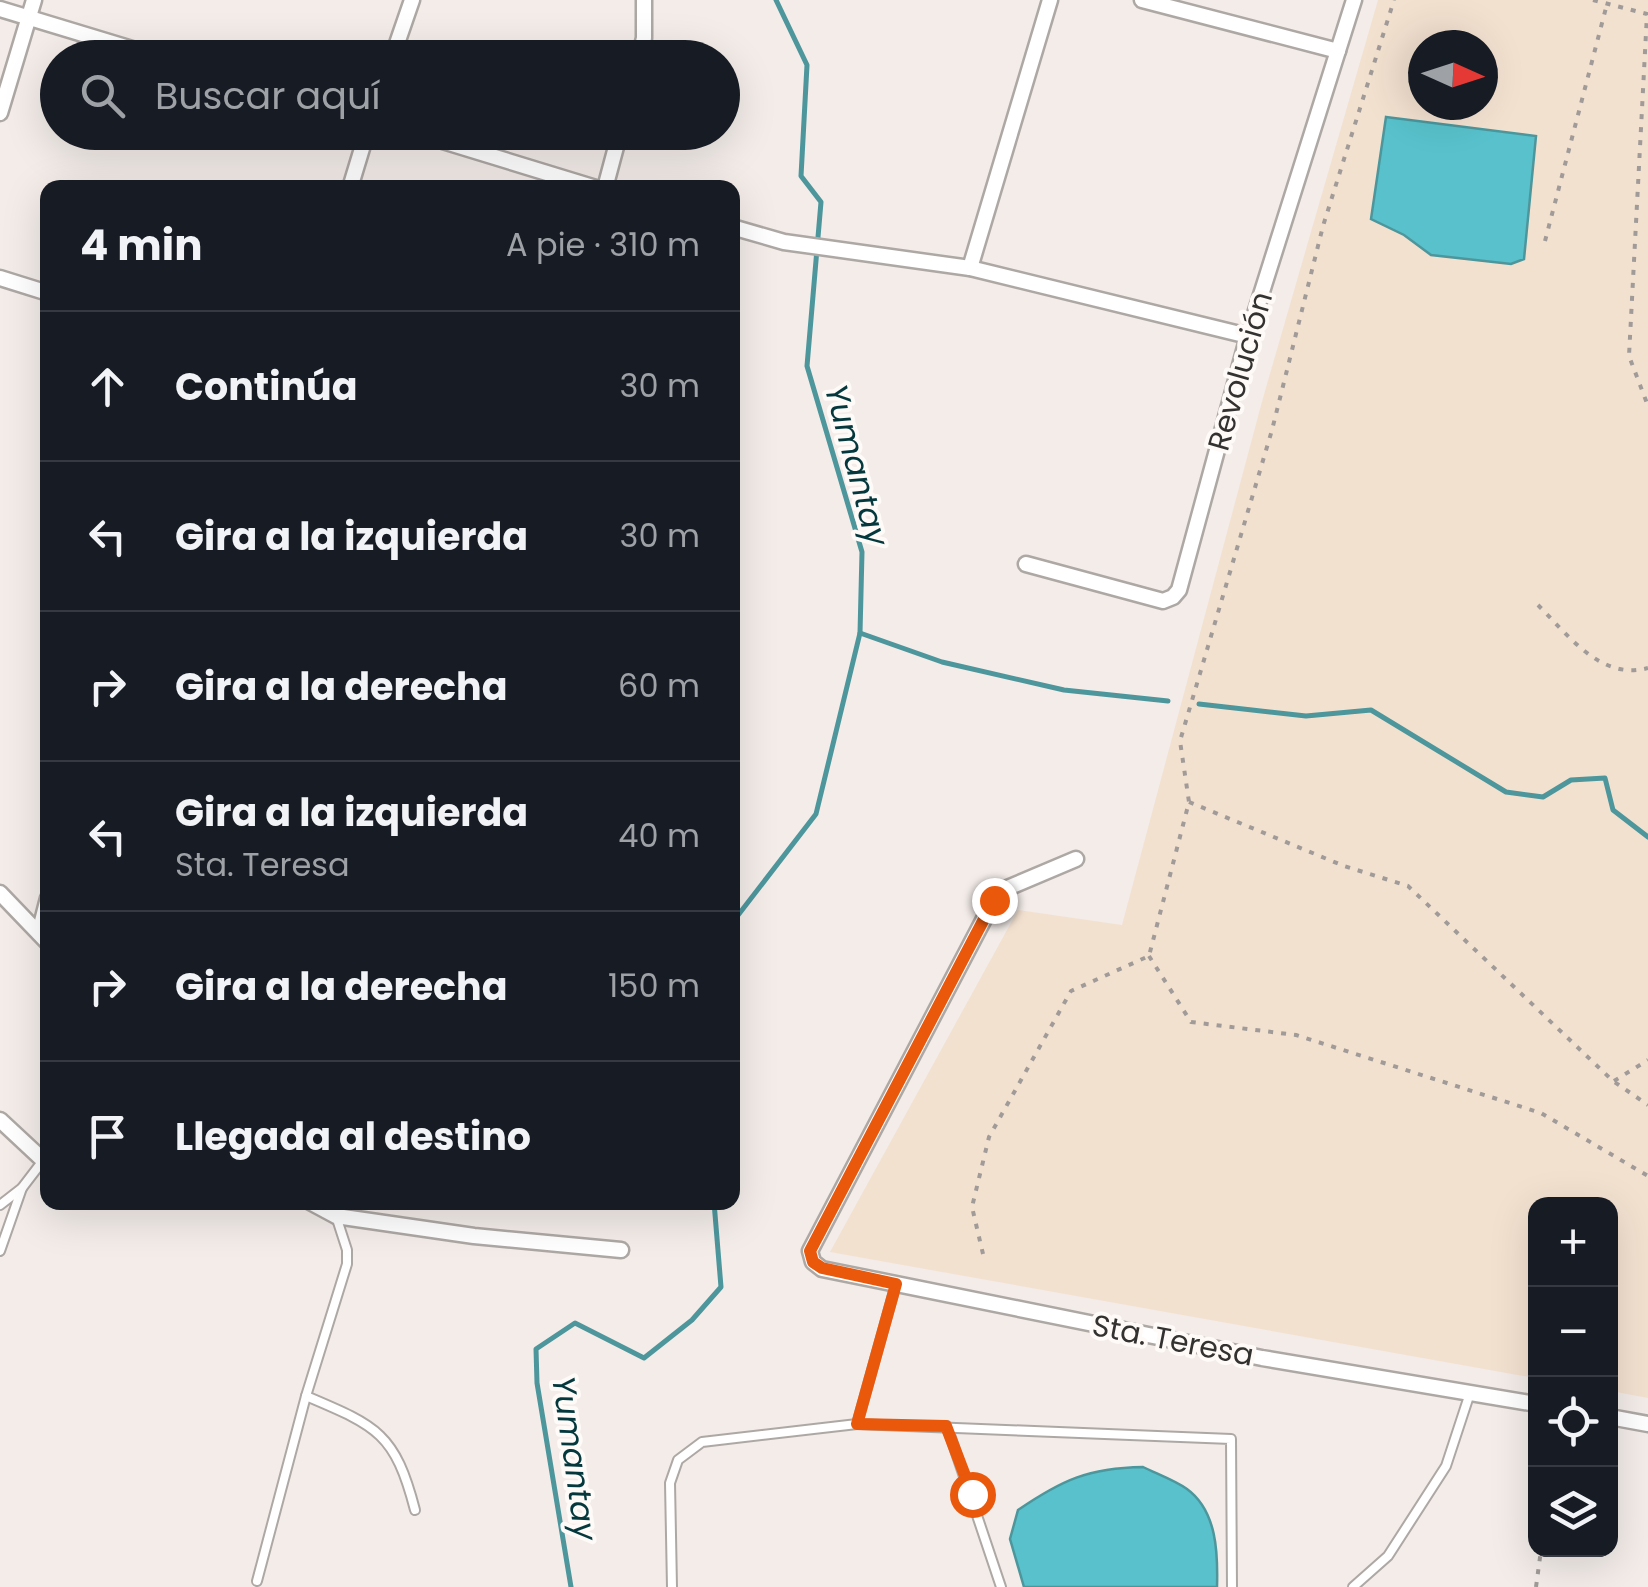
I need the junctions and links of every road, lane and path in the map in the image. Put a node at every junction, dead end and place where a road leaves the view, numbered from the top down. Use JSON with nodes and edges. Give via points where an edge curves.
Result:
{"nodes":[{"id":1,"x":34,"y":0,"type":"edge"},
{"id":2,"x":412,"y":0,"type":"edge"},
{"id":3,"x":644,"y":0,"type":"edge"},
{"id":4,"x":1050,"y":0,"type":"edge"},
{"id":5,"x":1142,"y":0,"type":"edge"},
{"id":6,"x":1354,"y":0,"type":"edge"},
{"id":7,"x":1394,"y":0,"type":"edge"},
{"id":8,"x":1593,"y":0,"type":"edge"},
{"id":9,"x":1607,"y":4,"type":"junction"},
{"id":10,"x":0,"y":9,"type":"edge"},
{"id":11,"x":29,"y":18,"type":"junction"},
{"id":12,"x":102,"y":40,"type":"edge"},
{"id":13,"x":398,"y":40,"type":"edge"},
{"id":14,"x":644,"y":40,"type":"edge"},
{"id":15,"x":1338,"y":51,"type":"junction"},
{"id":16,"x":0,"y":113,"type":"edge"},
{"id":17,"x":362,"y":150,"type":"edge"},
{"id":18,"x":471,"y":150,"type":"edge"},
{"id":19,"x":615,"y":150,"type":"edge"},
{"id":20,"x":352,"y":180,"type":"edge"},
{"id":21,"x":570,"y":180,"type":"edge"},
{"id":22,"x":607,"y":180,"type":"edge"},
{"id":23,"x":740,"y":229,"type":"edge"},
{"id":24,"x":1545,"y":240,"type":"dead end"},
{"id":25,"x":970,"y":268,"type":"junction"},
{"id":26,"x":0,"y":278,"type":"edge"},
{"id":27,"x":40,"y":290,"type":"edge"},
{"id":28,"x":1248,"y":336,"type":"junction"},
{"id":29,"x":1648,"y":406,"type":"edge"},
{"id":30,"x":1026,"y":564,"type":"dead end"},
{"id":31,"x":1538,"y":605,"type":"dead end"},
{"id":32,"x":1648,"y":668,"type":"edge"},
{"id":33,"x":1188,"y":802,"type":"junction"},
{"id":34,"x":1076,"y":859,"type":"dead end"},
{"id":35,"x":0,"y":893,"type":"edge"},
{"id":36,"x":40,"y":935,"type":"edge"},
{"id":37,"x":1149,"y":956,"type":"junction"},
{"id":38,"x":1648,"y":1060,"type":"edge"},
{"id":39,"x":1613,"y":1081,"type":"junction"},
{"id":40,"x":1648,"y":1105,"type":"edge"},
{"id":41,"x":0,"y":1120,"type":"edge"},
{"id":42,"x":40,"y":1153,"type":"edge"},
{"id":43,"x":40,"y":1164,"type":"edge"},
{"id":44,"x":1648,"y":1176,"type":"edge"},
{"id":45,"x":22,"y":1188,"type":"junction"},
{"id":46,"x":0,"y":1205,"type":"edge"},
{"id":47,"x":339,"y":1210,"type":"edge"},
{"id":48,"x":344,"y":1210,"type":"edge"},
{"id":49,"x":622,"y":1250,"type":"dead end"},
{"id":50,"x":0,"y":1252,"type":"edge"},
{"id":51,"x":983,"y":1254,"type":"dead end"},
{"id":52,"x":896,"y":1284,"type":"junction"},
{"id":53,"x":1470,"y":1393,"type":"junction"},
{"id":54,"x":306,"y":1396,"type":"junction"},
{"id":55,"x":1528,"y":1403,"type":"edge"},
{"id":56,"x":1618,"y":1418,"type":"edge"},
{"id":57,"x":857,"y":1424,"type":"junction"},
{"id":58,"x":1648,"y":1424,"type":"edge"},
{"id":59,"x":946,"y":1426,"type":"junction"},
{"id":60,"x":414,"y":1510,"type":"dead end"},
{"id":61,"x":1540,"y":1557,"type":"edge"},
{"id":62,"x":257,"y":1580,"type":"dead end"},
{"id":63,"x":672,"y":1587,"type":"edge"},
{"id":64,"x":1001,"y":1587,"type":"edge"},
{"id":65,"x":1232,"y":1587,"type":"edge"},
{"id":66,"x":1354,"y":1587,"type":"edge"},
{"id":67,"x":1536,"y":1587,"type":"edge"}],
"edges":[{"from":1,"to":11,"type":"street"},
{"from":2,"to":13,"type":"street"},
{"from":3,"to":14,"type":"street"},
{"from":4,"to":25,"type":"street"},
{"from":5,"to":15,"type":"street"},
{"from":6,"to":15,"type":"street","name":"Revolución"},
{"from":7,"to":33,"type":"path","via":[[1322,226],[1272,430],[1180,742]]},
{"from":8,"to":9,"type":"path"},
{"from":9,"to":24,"type":"path"},
{"from":9,"to":29,"type":"path","via":[[1647,14],[1629,356]]},
{"from":10,"to":11,"type":"street"},
{"from":11,"to":12,"type":"street"},
{"from":11,"to":16,"type":"street"},
{"from":15,"to":28,"type":"street","name":"Revolución"},
{"from":17,"to":20,"type":"street"},
{"from":18,"to":21,"type":"street"},
{"from":19,"to":22,"type":"street"},
{"from":23,"to":25,"type":"street","via":[[784,242]]},
{"from":25,"to":28,"type":"street"},
{"from":26,"to":27,"type":"street"},
{"from":28,"to":30,"type":"street","name":"Revolución","via":[[1173,598],[1163,601]]},
{"from":31,"to":32,"type":"path","via":[[1595,661],[1632,673]]},
{"from":33,"to":37,"type":"path"},
{"from":33,"to":39,"type":"path","via":[[1408,886]]},
{"from":34,"to":52,"type":"street","name":"Sta. Teresa","via":[[994,900],[810,1251],[822,1268]]},
{"from":35,"to":36,"type":"street"},
{"from":37,"to":44,"type":"path","via":[[1191,1022],[1296,1036],[1541,1112]]},
{"from":37,"to":51,"type":"path","via":[[1071,991],[989,1137],[972,1207]]},
{"from":38,"to":39,"type":"path"},
{"from":39,"to":40,"type":"path"},
{"from":41,"to":42,"type":"street"},
{"from":43,"to":45,"type":"lane"},
{"from":45,"to":46,"type":"lane"},
{"from":45,"to":50,"type":"lane"},
{"from":47,"to":54,"type":"lane","via":[[348,1264]]},
{"from":48,"to":49,"type":"street","via":[[474,1236]]},
{"from":52,"to":53,"type":"street","name":"Sta. Teresa"},
{"from":52,"to":57,"type":"lane"},
{"from":53,"to":55,"type":"street","name":"Sta. Teresa"},
{"from":53,"to":66,"type":"lane","via":[[1446,1466],[1388,1556]]},
{"from":54,"to":60,"type":"lane","via":[[360,1418],[386,1442],[404,1467]]},
{"from":54,"to":62,"type":"lane"},
{"from":56,"to":58,"type":"street"},
{"from":57,"to":59,"type":"lane"},
{"from":57,"to":63,"type":"lane","via":[[702,1442],[678,1460],[670,1483]]},
{"from":59,"to":64,"type":"lane"},
{"from":59,"to":65,"type":"lane","via":[[1231,1440]]},
{"from":61,"to":67,"type":"path"}]}
